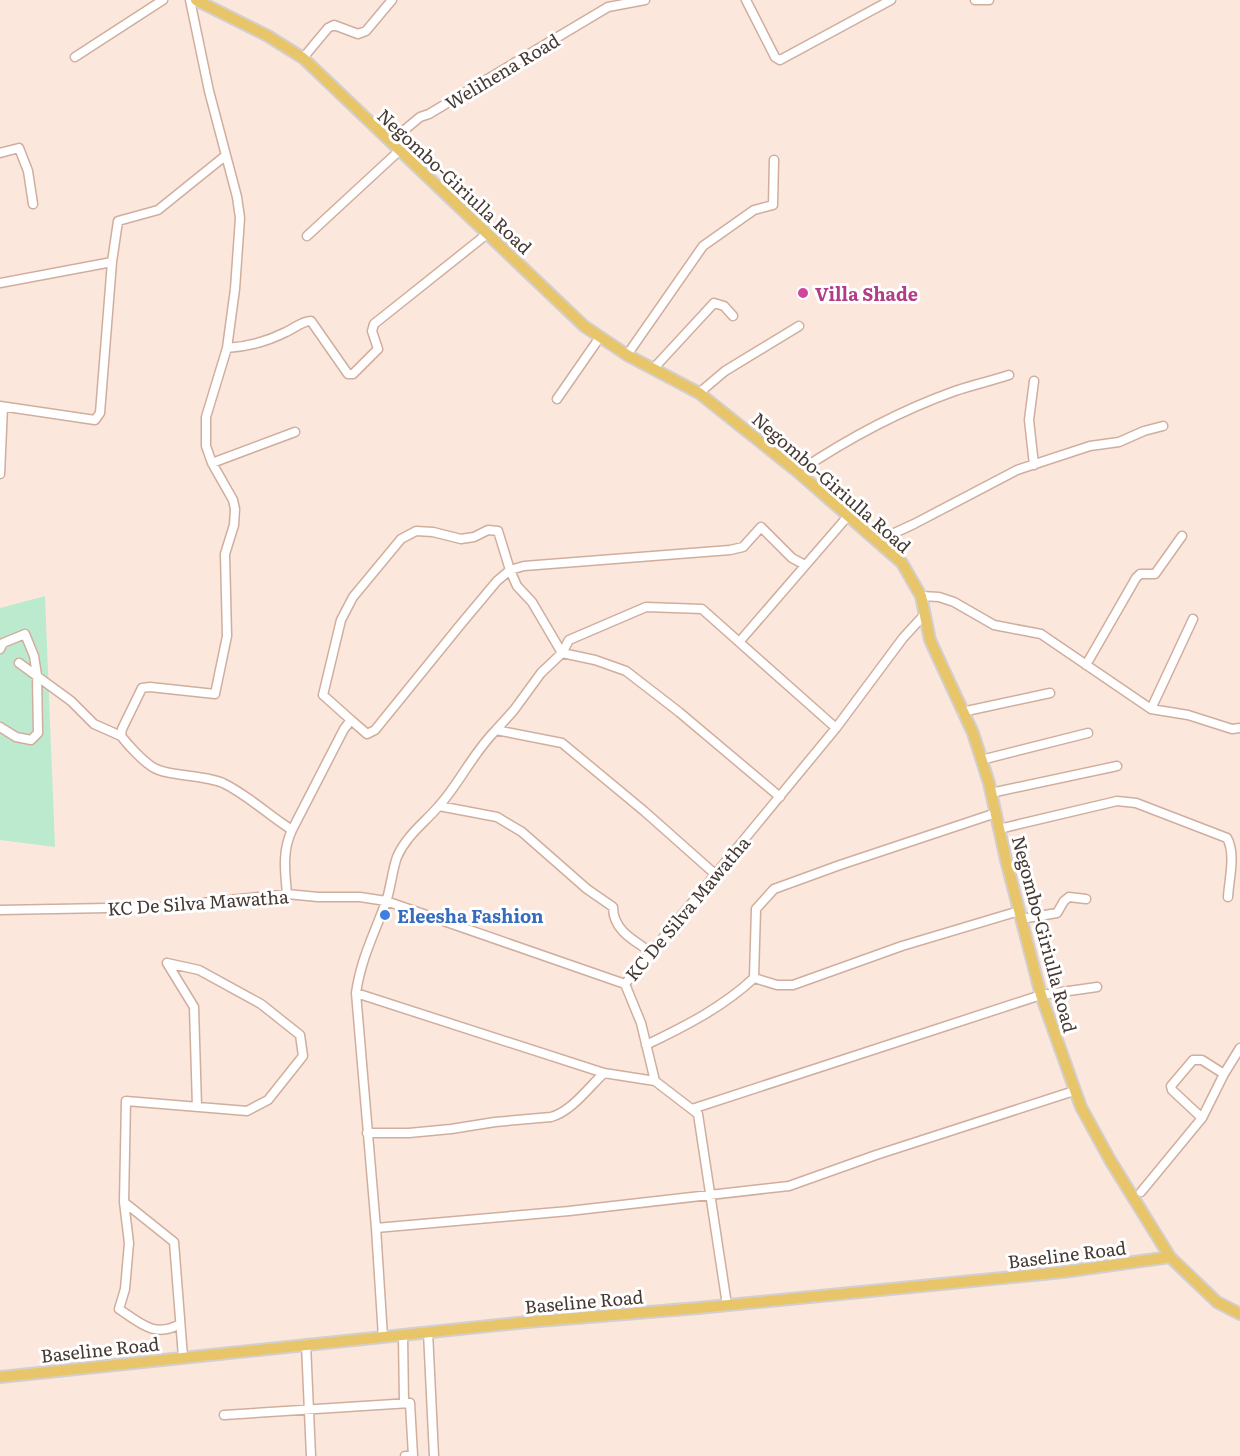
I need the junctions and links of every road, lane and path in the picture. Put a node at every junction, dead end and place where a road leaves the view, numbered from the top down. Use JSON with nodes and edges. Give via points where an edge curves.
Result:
{"nodes":[{"id":1,"x":163,"y":0,"type":"edge"},
{"id":2,"x":190,"y":0,"type":"edge"},
{"id":3,"x":196,"y":0,"type":"edge"},
{"id":4,"x":392,"y":0,"type":"edge"},
{"id":5,"x":645,"y":0,"type":"edge"},
{"id":6,"x":746,"y":0,"type":"edge"},
{"id":7,"x":891,"y":0,"type":"edge"},
{"id":8,"x":975,"y":0,"type":"edge"},
{"id":9,"x":989,"y":0,"type":"edge"},
{"id":10,"x":616,"y":2,"type":"edge"},
{"id":11,"x":75,"y":57,"type":"dead end"},
{"id":12,"x":303,"y":58,"type":"junction"},
{"id":13,"x":390,"y":142,"type":"junction"},
{"id":14,"x":399,"y":151,"type":"junction"},
{"id":15,"x":0,"y":153,"type":"edge"},
{"id":16,"x":225,"y":156,"type":"junction"},
{"id":17,"x":774,"y":160,"type":"dead end"},
{"id":18,"x":33,"y":204,"type":"dead end"},
{"id":19,"x":487,"y":234,"type":"junction"},
{"id":20,"x":306,"y":236,"type":"dead end"},
{"id":21,"x":112,"y":262,"type":"junction"},
{"id":22,"x":0,"y":283,"type":"edge"},
{"id":23,"x":733,"y":316,"type":"dead end"},
{"id":24,"x":800,"y":326,"type":"dead end"},
{"id":25,"x":600,"y":337,"type":"junction"},
{"id":26,"x":226,"y":348,"type":"junction"},
{"id":27,"x":627,"y":355,"type":"junction"},
{"id":28,"x":654,"y":368,"type":"junction"},
{"id":29,"x":1009,"y":375,"type":"dead end"},
{"id":30,"x":1034,"y":381,"type":"dead end"},
{"id":31,"x":699,"y":393,"type":"junction"},
{"id":32,"x":557,"y":399,"type":"dead end"},
{"id":33,"x":2,"y":406,"type":"edge"},
{"id":34,"x":1163,"y":426,"type":"dead end"},
{"id":35,"x":295,"y":432,"type":"dead end"},
{"id":36,"x":212,"y":463,"type":"junction"},
{"id":37,"x":1034,"y":465,"type":"junction"},
{"id":38,"x":798,"y":472,"type":"junction"},
{"id":39,"x":0,"y":474,"type":"edge"},
{"id":40,"x":848,"y":516,"type":"junction"},
{"id":41,"x":1182,"y":536,"type":"dead end"},
{"id":42,"x":877,"y":541,"type":"junction"},
{"id":43,"x":805,"y":565,"type":"junction"},
{"id":44,"x":510,"y":570,"type":"junction"},
{"id":45,"x":921,"y":596,"type":"junction"},
{"id":46,"x":925,"y":614,"type":"junction"},
{"id":47,"x":1193,"y":619,"type":"dead end"},
{"id":48,"x":740,"y":641,"type":"junction"},
{"id":49,"x":0,"y":649,"type":"edge"},
{"id":50,"x":562,"y":652,"type":"junction"},
{"id":51,"x":19,"y":663,"type":"dead end"},
{"id":52,"x":1086,"y":664,"type":"junction"},
{"id":53,"x":37,"y":675,"type":"junction"},
{"id":54,"x":1050,"y":693,"type":"dead end"},
{"id":55,"x":1151,"y":709,"type":"junction"},
{"id":56,"x":962,"y":712,"type":"junction"},
{"id":57,"x":351,"y":720,"type":"junction"},
{"id":58,"x":0,"y":727,"type":"edge"},
{"id":59,"x":836,"y":728,"type":"junction"},
{"id":60,"x":1240,"y":728,"type":"edge"},
{"id":61,"x":496,"y":729,"type":"junction"},
{"id":62,"x":1088,"y":733,"type":"dead end"},
{"id":63,"x":122,"y":736,"type":"junction"},
{"id":64,"x":981,"y":760,"type":"junction"},
{"id":65,"x":1117,"y":766,"type":"dead end"},
{"id":66,"x":991,"y":793,"type":"junction"},
{"id":67,"x":780,"y":796,"type":"junction"},
{"id":68,"x":439,"y":806,"type":"junction"},
{"id":69,"x":996,"y":813,"type":"junction"},
{"id":70,"x":999,"y":829,"type":"junction"},
{"id":71,"x":292,"y":830,"type":"junction"},
{"id":72,"x":715,"y":874,"type":"junction"},
{"id":73,"x":287,"y":894,"type":"junction"},
{"id":74,"x":1228,"y":897,"type":"dead end"},
{"id":75,"x":1086,"y":899,"type":"dead end"},
{"id":76,"x":386,"y":901,"type":"junction"},
{"id":77,"x":0,"y":910,"type":"edge"},
{"id":78,"x":1020,"y":915,"type":"junction"},
{"id":79,"x":651,"y":952,"type":"junction"},
{"id":80,"x":754,"y":978,"type":"junction"},
{"id":81,"x":625,"y":984,"type":"junction"},
{"id":82,"x":1097,"y":987,"type":"dead end"},
{"id":83,"x":356,"y":993,"type":"junction"},
{"id":84,"x":1041,"y":995,"type":"junction"},
{"id":85,"x":646,"y":1045,"type":"junction"},
{"id":86,"x":1240,"y":1048,"type":"edge"},
{"id":87,"x":604,"y":1073,"type":"junction"},
{"id":88,"x":1224,"y":1074,"type":"junction"},
{"id":89,"x":655,"y":1082,"type":"junction"},
{"id":90,"x":1074,"y":1091,"type":"junction"},
{"id":91,"x":197,"y":1107,"type":"junction"},
{"id":92,"x":692,"y":1109,"type":"junction"},
{"id":93,"x":1202,"y":1118,"type":"junction"},
{"id":94,"x":367,"y":1132,"type":"junction"},
{"id":95,"x":1141,"y":1192,"type":"dead end"},
{"id":96,"x":710,"y":1195,"type":"junction"},
{"id":97,"x":124,"y":1202,"type":"junction"},
{"id":98,"x":376,"y":1228,"type":"junction"},
{"id":99,"x":1170,"y":1257,"type":"junction"},
{"id":100,"x":727,"y":1305,"type":"junction"},
{"id":101,"x":1240,"y":1314,"type":"edge"},
{"id":102,"x":180,"y":1324,"type":"junction"},
{"id":103,"x":428,"y":1332,"type":"junction"},
{"id":104,"x":403,"y":1335,"type":"junction"},
{"id":105,"x":383,"y":1337,"type":"junction"},
{"id":106,"x":306,"y":1344,"type":"junction"},
{"id":107,"x":183,"y":1357,"type":"junction"},
{"id":108,"x":0,"y":1377,"type":"edge"},
{"id":109,"x":404,"y":1403,"type":"junction"},
{"id":110,"x":309,"y":1409,"type":"junction"},
{"id":111,"x":224,"y":1415,"type":"dead end"},
{"id":112,"x":311,"y":1456,"type":"edge"},
{"id":113,"x":405,"y":1456,"type":"edge"},
{"id":114,"x":434,"y":1456,"type":"edge"}],
"edges":[{"from":1,"to":11,"type":"street"},
{"from":2,"to":16,"type":"street"},
{"from":3,"to":12,"type":"main road","name":"Negombo-Giriulla Road"},
{"from":4,"to":12,"type":"street","via":[[366,31],[358,34],[334,25]]},
{"from":5,"to":10,"type":"street","name":"Welihena Road"},
{"from":6,"to":7,"type":"street","via":[[780,60]]},
{"from":8,"to":9,"type":"street"},
{"from":10,"to":13,"type":"street","name":"Welihena Road","via":[[420,117]]},
{"from":12,"to":13,"type":"main road","name":"Negombo-Giriulla Road"},
{"from":13,"to":14,"type":"main road","name":"Negombo-Giriulla Road"},
{"from":14,"to":19,"type":"main road","name":"Negombo-Giriulla Road"},
{"from":14,"to":20,"type":"street"},
{"from":15,"to":18,"type":"street","via":[[19,148],[28,171]]},
{"from":16,"to":21,"type":"street","via":[[158,210],[118,221]]},
{"from":16,"to":26,"type":"street","via":[[240,218]]},
{"from":17,"to":27,"type":"street","via":[[773,205],[754,210],[703,246]]},
{"from":19,"to":25,"type":"main road","name":"Negombo-Giriulla Road","via":[[584,327]]},
{"from":19,"to":26,"type":"street","via":[[374,324],[372,331],[378,349],[352,374],[348,374],[311,321],[242,347]]},
{"from":21,"to":22,"type":"street"},
{"from":21,"to":33,"type":"street","via":[[100,413],[95,420]]},
{"from":23,"to":28,"type":"street","via":[[724,306],[714,303]]},
{"from":24,"to":31,"type":"street","via":[[725,371]]},
{"from":25,"to":27,"type":"main road","name":"Negombo-Giriulla Road"},
{"from":25,"to":32,"type":"street"},
{"from":26,"to":36,"type":"street","via":[[206,417],[206,446]]},
{"from":27,"to":28,"type":"main road","name":"Negombo-Giriulla Road"},
{"from":28,"to":31,"type":"main road","name":"Negombo-Giriulla Road"},
{"from":29,"to":38,"type":"street","via":[[955,391],[891,418]]},
{"from":30,"to":37,"type":"street","via":[[1029,420]]},
{"from":31,"to":38,"type":"main road","name":"Negombo-Giriulla Road"},
{"from":33,"to":39,"type":"street"},
{"from":34,"to":37,"type":"street"},
{"from":35,"to":36,"type":"street"},
{"from":36,"to":63,"type":"street","via":[[235,509],[225,554],[226,636],[215,694],[142,688]]},
{"from":37,"to":42,"type":"street"},
{"from":38,"to":40,"type":"main road","name":"Negombo-Giriulla Road"},
{"from":40,"to":42,"type":"main road","name":"Negombo-Giriulla Road"},
{"from":40,"to":43,"type":"street"},
{"from":41,"to":52,"type":"street","via":[[1155,574],[1140,573],[1136,578]]},
{"from":42,"to":45,"type":"main road","name":"Negombo-Giriulla Road","via":[[902,563]]},
{"from":43,"to":44,"type":"street","via":[[792,558],[761,527],[743,547],[730,550]]},
{"from":43,"to":48,"type":"street"},
{"from":44,"to":50,"type":"street"},
{"from":44,"to":57,"type":"street","via":[[375,730],[367,734]]},
{"from":44,"to":57,"type":"street","via":[[498,531],[488,530],[461,539],[416,531],[401,539],[354,597],[341,620],[329,662],[322,695]]},
{"from":45,"to":46,"type":"main road","name":"Negombo-Giriulla Road"},
{"from":45,"to":52,"type":"street","via":[[954,602],[994,625],[1041,634]]},
{"from":46,"to":56,"type":"main road","name":"Negombo-Giriulla Road","via":[[930,640]]},
{"from":46,"to":59,"type":"street","name":"KC De Silva Mawatha"},
{"from":47,"to":55,"type":"street"},
{"from":48,"to":50,"type":"street","via":[[702,609],[646,607],[569,640]]},
{"from":48,"to":59,"type":"street"},
{"from":49,"to":53,"type":"street","via":[[3,643],[25,634]]},
{"from":50,"to":61,"type":"street","via":[[540,673]]},
{"from":50,"to":67,"type":"street","via":[[626,671]]},
{"from":51,"to":53,"type":"street"},
{"from":52,"to":55,"type":"street"},
{"from":53,"to":58,"type":"street","via":[[38,733],[31,740],[16,737]]},
{"from":53,"to":63,"type":"street","via":[[94,724]]},
{"from":54,"to":56,"type":"street"},
{"from":55,"to":60,"type":"street"},
{"from":56,"to":64,"type":"main road","name":"Negombo-Giriulla Road"},
{"from":57,"to":71,"type":"street"},
{"from":59,"to":67,"type":"street","name":"KC De Silva Mawatha"},
{"from":61,"to":68,"type":"street","via":[[480,745]]},
{"from":61,"to":72,"type":"street","via":[[562,743]]},
{"from":62,"to":64,"type":"street"},
{"from":63,"to":71,"type":"street","via":[[151,767],[223,783]]},
{"from":64,"to":66,"type":"main road","name":"Negombo-Giriulla Road"},
{"from":65,"to":66,"type":"street"},
{"from":66,"to":69,"type":"main road","name":"Negombo-Giriulla Road"},
{"from":67,"to":72,"type":"street","name":"KC De Silva Mawatha"},
{"from":68,"to":76,"type":"street","via":[[420,824],[397,857]]},
{"from":68,"to":79,"type":"street","via":[[497,817],[522,831],[613,907],[619,929]]},
{"from":69,"to":70,"type":"main road","name":"Negombo-Giriulla Road"},
{"from":69,"to":80,"type":"street","via":[[774,889],[756,909]]},
{"from":70,"to":74,"type":"street","via":[[1117,801],[1136,803],[1227,838],[1231,855]]},
{"from":70,"to":78,"type":"main road","name":"Negombo-Giriulla Road"},
{"from":71,"to":73,"type":"street","via":[[284,854]]},
{"from":72,"to":79,"type":"street","name":"KC De Silva Mawatha"},
{"from":73,"to":76,"type":"street","name":"KC De Silva Mawatha"},
{"from":73,"to":77,"type":"street","name":"KC De Silva Mawatha","via":[[162,907]]},
{"from":75,"to":78,"type":"street","via":[[1070,897],[1057,913]]},
{"from":76,"to":81,"type":"street","name":"KC De Silva Mawatha"},
{"from":76,"to":83,"type":"street","via":[[366,949]]},
{"from":78,"to":80,"type":"street","via":[[902,946],[793,985]]},
{"from":78,"to":84,"type":"main road","name":"Negombo-Giriulla Road"},
{"from":79,"to":81,"type":"street","name":"KC De Silva Mawatha"},
{"from":80,"to":85,"type":"street","via":[[734,996]]},
{"from":81,"to":85,"type":"street"},
{"from":82,"to":84,"type":"street"},
{"from":83,"to":87,"type":"street"},
{"from":83,"to":94,"type":"street"},
{"from":84,"to":90,"type":"main road","name":"Negombo-Giriulla Road"},
{"from":84,"to":92,"type":"street"},
{"from":85,"to":89,"type":"street"},
{"from":86,"to":88,"type":"street"},
{"from":87,"to":89,"type":"street"},
{"from":87,"to":94,"type":"street","via":[[557,1116],[451,1130]]},
{"from":88,"to":93,"type":"street"},
{"from":88,"to":93,"type":"street","via":[[1202,1060],[1193,1060],[1172,1086]]},
{"from":89,"to":92,"type":"street"},
{"from":90,"to":96,"type":"street","via":[[789,1186]]},
{"from":90,"to":99,"type":"main road","name":"Negombo-Giriulla Road","via":[[1110,1160]]},
{"from":91,"to":91,"type":"street","via":[[247,1110],[268,1100],[303,1056],[300,1035],[261,1004],[209,975],[167,963],[195,1006]]},
{"from":91,"to":97,"type":"street","via":[[126,1101]]},
{"from":92,"to":96,"type":"street","via":[[698,1114]]},
{"from":93,"to":95,"type":"street"},
{"from":94,"to":98,"type":"street"},
{"from":96,"to":98,"type":"street"},
{"from":96,"to":100,"type":"street"},
{"from":97,"to":102,"type":"street","via":[[174,1242]]},
{"from":97,"to":102,"type":"street","via":[[129,1244],[119,1310],[154,1330],[169,1330]]},
{"from":98,"to":105,"type":"street"},
{"from":99,"to":100,"type":"main road","name":"Baseline Road","via":[[1063,1272]]},
{"from":99,"to":101,"type":"main road","name":"Negombo-Giriulla Road","via":[[1217,1302]]},
{"from":100,"to":103,"type":"main road","name":"Baseline Road"},
{"from":102,"to":107,"type":"street"},
{"from":103,"to":104,"type":"main road","name":"Baseline Road"},
{"from":103,"to":114,"type":"street"},
{"from":104,"to":105,"type":"main road","name":"Baseline Road"},
{"from":104,"to":109,"type":"street"},
{"from":105,"to":106,"type":"main road","name":"Baseline Road"},
{"from":106,"to":107,"type":"main road","name":"Baseline Road"},
{"from":106,"to":110,"type":"street"},
{"from":107,"to":108,"type":"main road","name":"Baseline Road"},
{"from":109,"to":110,"type":"street"},
{"from":109,"to":113,"type":"street","via":[[410,1403],[412,1455]]},
{"from":110,"to":111,"type":"street"},
{"from":110,"to":112,"type":"street"}]}
